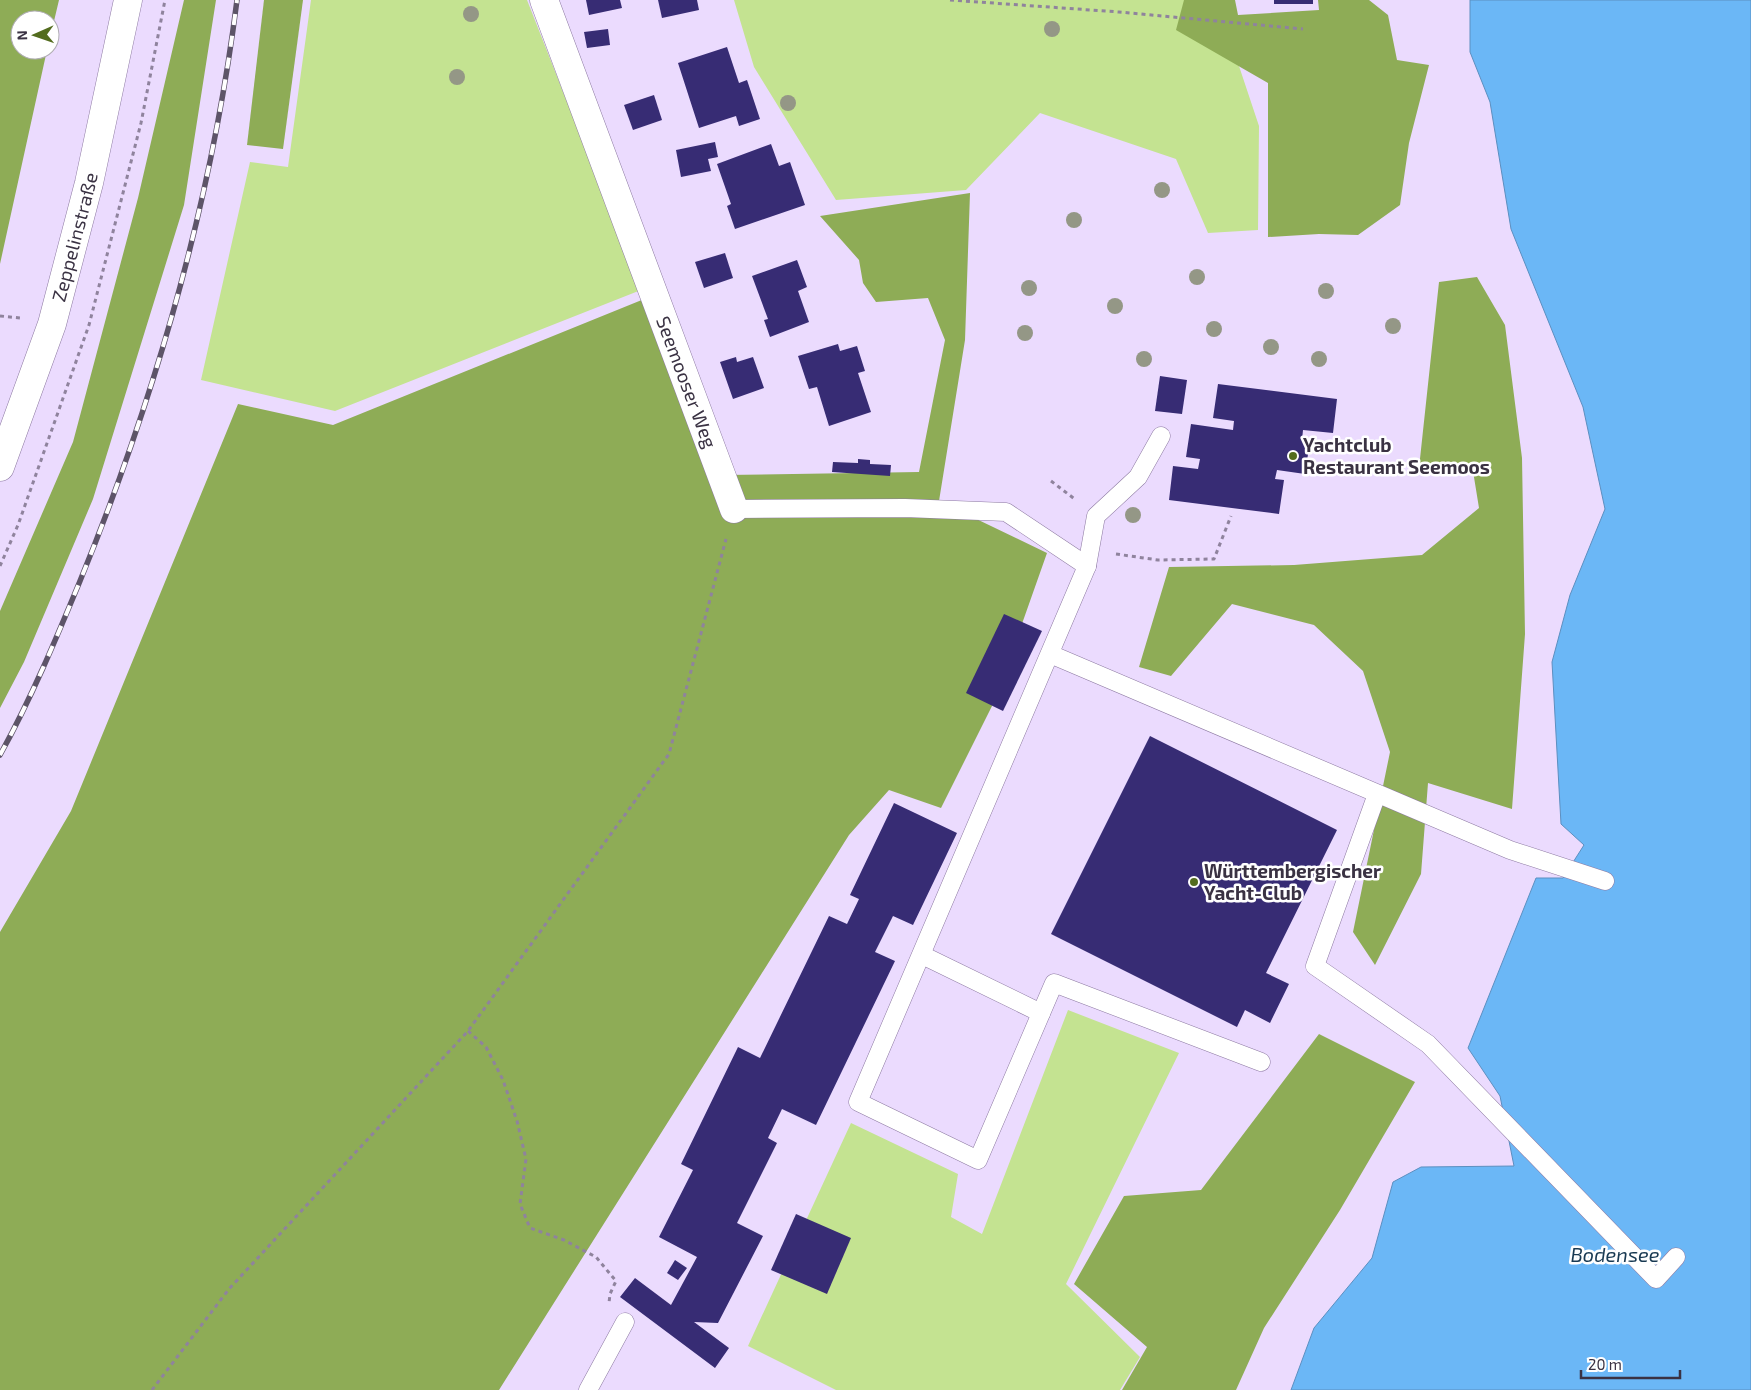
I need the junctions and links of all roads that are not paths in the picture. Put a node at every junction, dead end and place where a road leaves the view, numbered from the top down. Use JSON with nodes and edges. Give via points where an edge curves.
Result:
{"nodes":[{"id":1,"x":128,"y":0,"type":"edge"},
{"id":2,"x":544,"y":0,"type":"edge"},
{"id":3,"x":1162,"y":436,"type":"dead end"},
{"id":4,"x":0,"y":467,"type":"edge"},
{"id":5,"x":734,"y":509,"type":"joint"},
{"id":6,"x":1089,"y":558,"type":"junction"},
{"id":7,"x":1050,"y":654,"type":"junction"},
{"id":8,"x":1377,"y":794,"type":"junction"},
{"id":9,"x":1605,"y":881,"type":"dead end"},
{"id":10,"x":922,"y":955,"type":"junction"},
{"id":11,"x":1041,"y":1013,"type":"junction"},
{"id":12,"x":1261,"y":1062,"type":"dead end"},
{"id":13,"x":1676,"y":1257,"type":"dead end"},
{"id":14,"x":625,"y":1322,"type":"dead end"},
{"id":15,"x":588,"y":1390,"type":"edge"}],
"edges":[{"from":1,"to":4,"type":"street","name":"Zeppelinstraße","via":[[89,183],[52,324]]},
{"from":2,"to":5,"type":"street","name":"Seemooser Weg"},
{"from":3,"to":6,"type":"lane","via":[[1138,477],[1096,516]]},
{"from":5,"to":6,"type":"lane","via":[[905,508],[1006,512]]},
{"from":6,"to":7,"type":"lane"},
{"from":7,"to":8,"type":"lane"},
{"from":7,"to":10,"type":"lane"},
{"from":8,"to":9,"type":"lane","via":[[1510,850]]},
{"from":8,"to":13,"type":"lane","via":[[1315,966],[1428,1044],[1656,1279]]},
{"from":10,"to":11,"type":"lane"},
{"from":10,"to":11,"type":"lane","via":[[858,1102],[978,1160]]},
{"from":11,"to":12,"type":"lane","via":[[1054,983]]},
{"from":14,"to":15,"type":"lane"}]}
